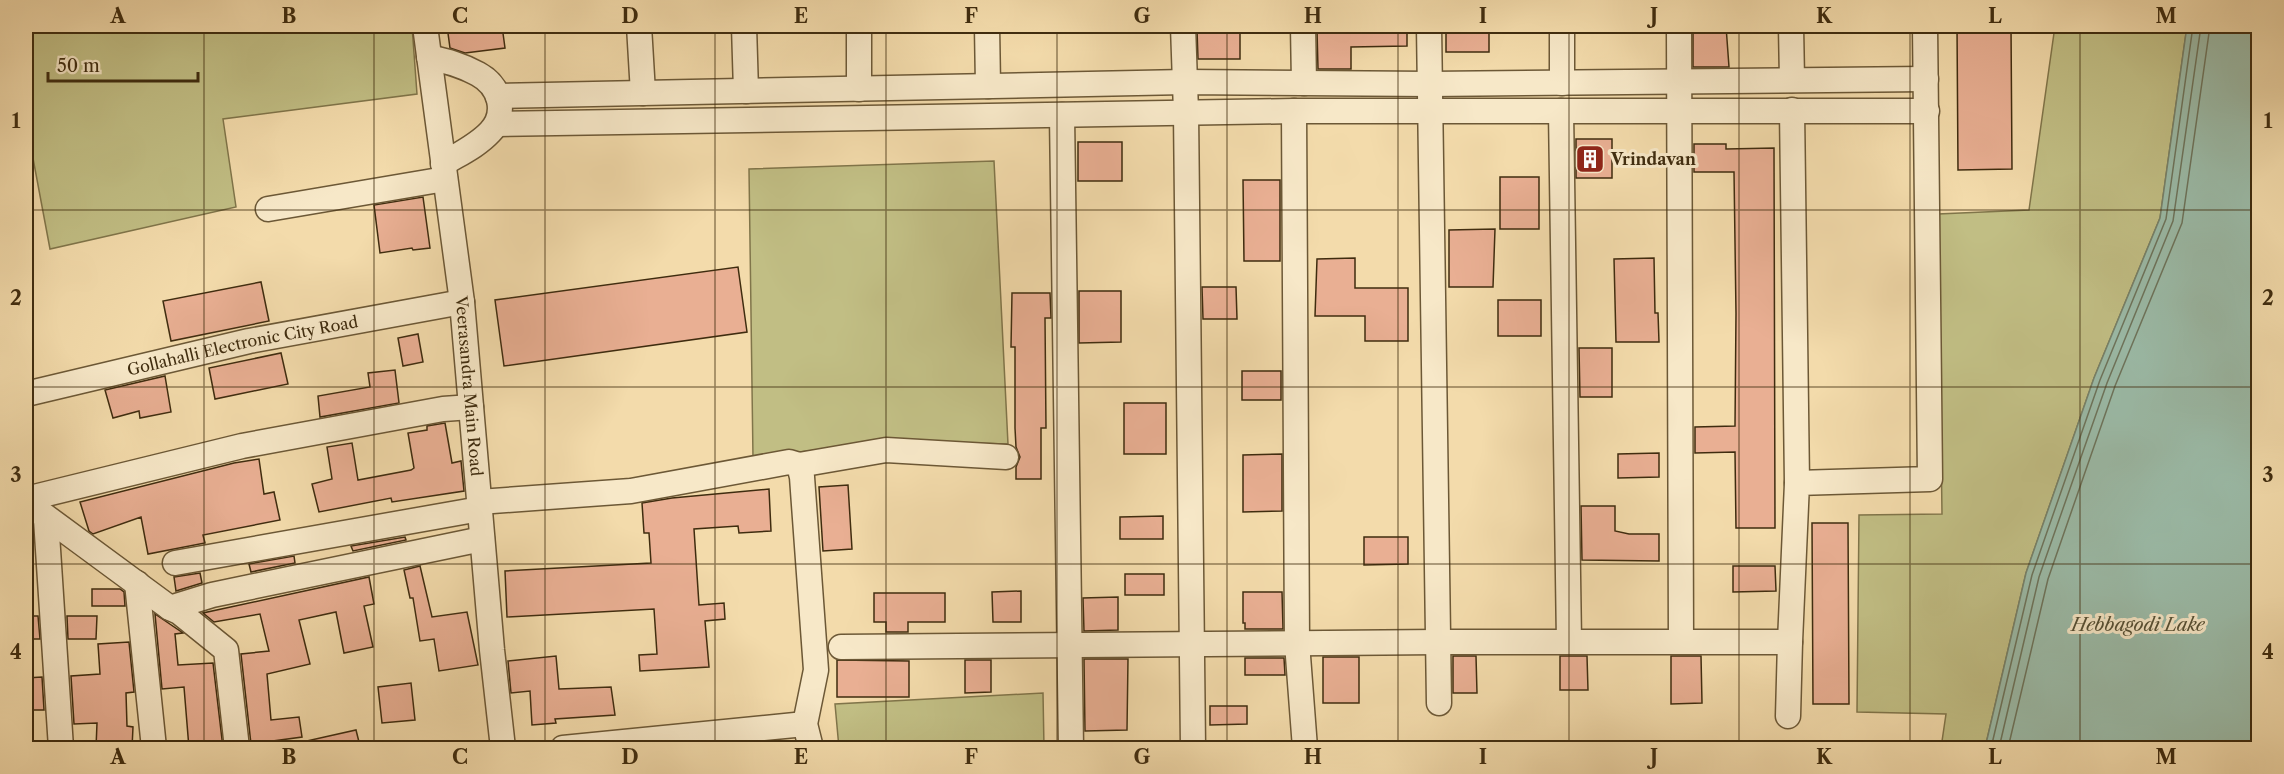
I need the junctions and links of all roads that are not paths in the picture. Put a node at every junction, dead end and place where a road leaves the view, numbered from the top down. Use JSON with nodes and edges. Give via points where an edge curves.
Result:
{"nodes":[{"id":1,"x":425,"y":26,"type":"edge"},
{"id":2,"x":639,"y":26,"type":"edge"},
{"id":3,"x":744,"y":26,"type":"edge"},
{"id":4,"x":859,"y":26,"type":"edge"},
{"id":5,"x":987,"y":26,"type":"edge"},
{"id":6,"x":1183,"y":26,"type":"edge"},
{"id":7,"x":1303,"y":26,"type":"edge"},
{"id":8,"x":1429,"y":26,"type":"edge"},
{"id":9,"x":1562,"y":26,"type":"edge"},
{"id":10,"x":1678,"y":26,"type":"edge"},
{"id":11,"x":1791,"y":26,"type":"edge"},
{"id":12,"x":1925,"y":26,"type":"edge"},
{"id":13,"x":429,"y":57,"type":"junction"},
{"id":14,"x":1926,"y":79,"type":"junction"},
{"id":15,"x":1791,"y":80,"type":"junction"},
{"id":16,"x":1185,"y":82,"type":"junction"},
{"id":17,"x":1680,"y":82,"type":"junction"},
{"id":18,"x":1304,"y":83,"type":"junction"},
{"id":19,"x":1562,"y":83,"type":"junction"},
{"id":20,"x":1430,"y":84,"type":"junction"},
{"id":21,"x":988,"y":86,"type":"junction"},
{"id":22,"x":859,"y":89,"type":"junction"},
{"id":23,"x":746,"y":91,"type":"junction"},
{"id":24,"x":634,"y":93,"type":"junction"},
{"id":25,"x":498,"y":96,"type":"junction"},
{"id":26,"x":1430,"y":110,"type":"junction"},
{"id":27,"x":1680,"y":110,"type":"junction"},
{"id":28,"x":1792,"y":110,"type":"junction"},
{"id":29,"x":1294,"y":111,"type":"junction"},
{"id":30,"x":1561,"y":111,"type":"junction"},
{"id":31,"x":1927,"y":111,"type":"junction"},
{"id":32,"x":1186,"y":112,"type":"junction"},
{"id":33,"x":1062,"y":115,"type":"junction"},
{"id":34,"x":624,"y":122,"type":"junction"},
{"id":35,"x":497,"y":124,"type":"junction"},
{"id":36,"x":444,"y":171,"type":"junction"},
{"id":37,"x":268,"y":209,"type":"dead end"},
{"id":38,"x":462,"y":303,"type":"junction"},
{"id":39,"x":26,"y":394,"type":"edge"},
{"id":40,"x":471,"y":407,"type":"junction"},
{"id":41,"x":1006,"y":457,"type":"dead end"},
{"id":42,"x":799,"y":465,"type":"junction"},
{"id":43,"x":1797,"y":483,"type":"junction"},
{"id":44,"x":26,"y":500,"type":"edge"},
{"id":45,"x":479,"y":506,"type":"junction"},
{"id":46,"x":46,"y":519,"type":"junction"},
{"id":47,"x":482,"y":540,"type":"junction"},
{"id":48,"x":174,"y":563,"type":"dead end"},
{"id":49,"x":137,"y":583,"type":"junction"},
{"id":50,"x":170,"y":608,"type":"junction"},
{"id":51,"x":1681,"y":641,"type":"junction"},
{"id":52,"x":1439,"y":642,"type":"junction"},
{"id":53,"x":1569,"y":642,"type":"junction"},
{"id":54,"x":1790,"y":642,"type":"junction"},
{"id":55,"x":1297,"y":643,"type":"junction"},
{"id":56,"x":1191,"y":644,"type":"junction"},
{"id":57,"x":1070,"y":645,"type":"junction"},
{"id":58,"x":841,"y":647,"type":"dead end"},
{"id":59,"x":1439,"y":703,"type":"dead end"},
{"id":60,"x":1788,"y":716,"type":"dead end"},
{"id":61,"x":805,"y":723,"type":"junction"},
{"id":62,"x":61,"y":748,"type":"edge"},
{"id":63,"x":153,"y":748,"type":"edge"},
{"id":64,"x":237,"y":748,"type":"edge"},
{"id":65,"x":503,"y":748,"type":"edge"},
{"id":66,"x":563,"y":748,"type":"edge"},
{"id":67,"x":811,"y":748,"type":"edge"},
{"id":68,"x":1071,"y":748,"type":"edge"},
{"id":69,"x":1193,"y":748,"type":"edge"},
{"id":70,"x":1305,"y":748,"type":"edge"}],
"edges":[{"from":1,"to":13,"type":"street","name":"Veerasandra Main Road"},
{"from":2,"to":24,"type":"street"},
{"from":3,"to":23,"type":"street"},
{"from":4,"to":22,"type":"street"},
{"from":5,"to":21,"type":"street"},
{"from":6,"to":16,"type":"street"},
{"from":7,"to":18,"type":"street"},
{"from":8,"to":20,"type":"street"},
{"from":9,"to":19,"type":"street"},
{"from":10,"to":17,"type":"street"},
{"from":11,"to":15,"type":"street"},
{"from":12,"to":14,"type":"street"},
{"from":13,"to":25,"type":"street","via":[[480,75]]},
{"from":13,"to":36,"type":"street","name":"Veerasandra Main Road"},
{"from":14,"to":15,"type":"street"},
{"from":14,"to":31,"type":"street"},
{"from":15,"to":17,"type":"street"},
{"from":16,"to":18,"type":"street"},
{"from":16,"to":21,"type":"street"},
{"from":16,"to":32,"type":"street"},
{"from":17,"to":19,"type":"street"},
{"from":17,"to":27,"type":"street"},
{"from":18,"to":20,"type":"street"},
{"from":19,"to":20,"type":"street"},
{"from":20,"to":26,"type":"street"},
{"from":21,"to":22,"type":"street"},
{"from":22,"to":23,"type":"street"},
{"from":23,"to":24,"type":"street"},
{"from":24,"to":25,"type":"street"},
{"from":24,"to":34,"type":"street"},
{"from":25,"to":35,"type":"street","via":[[501,115]]},
{"from":26,"to":29,"type":"street"},
{"from":26,"to":30,"type":"street"},
{"from":26,"to":52,"type":"street"},
{"from":27,"to":28,"type":"street"},
{"from":27,"to":30,"type":"street"},
{"from":27,"to":51,"type":"street"},
{"from":28,"to":31,"type":"street"},
{"from":28,"to":43,"type":"street"},
{"from":29,"to":32,"type":"street"},
{"from":29,"to":55,"type":"street"},
{"from":30,"to":53,"type":"street"},
{"from":31,"to":43,"type":"street","via":[[1930,479]]},
{"from":32,"to":33,"type":"street"},
{"from":32,"to":56,"type":"street"},
{"from":33,"to":34,"type":"street"},
{"from":33,"to":57,"type":"street"},
{"from":34,"to":35,"type":"street"},
{"from":35,"to":36,"type":"street"},
{"from":36,"to":37,"type":"street"},
{"from":36,"to":38,"type":"street","name":"Veerasandra Main Road"},
{"from":38,"to":39,"type":"street","name":"Gollahalli Electronic City Road","via":[[249,341]]},
{"from":38,"to":40,"type":"street","name":"Veerasandra Main Road"},
{"from":40,"to":44,"type":"street","via":[[242,446]]},
{"from":40,"to":45,"type":"street","name":"Veerasandra Main Road"},
{"from":41,"to":42,"type":"street","via":[[886,450]]},
{"from":42,"to":45,"type":"street","via":[[789,462],[631,490]]},
{"from":42,"to":61,"type":"street","via":[[816,670]]},
{"from":43,"to":54,"type":"street"},
{"from":44,"to":46,"type":"street"},
{"from":45,"to":47,"type":"street","name":"Veerasandra Main Road"},
{"from":45,"to":48,"type":"street"},
{"from":46,"to":49,"type":"street"},
{"from":46,"to":62,"type":"street"},
{"from":47,"to":50,"type":"street","via":[[212,595]]},
{"from":47,"to":65,"type":"street","name":"Veerasandra Main Road"},
{"from":49,"to":50,"type":"street"},
{"from":49,"to":63,"type":"street"},
{"from":50,"to":64,"type":"street","via":[[225,650]]},
{"from":51,"to":53,"type":"street"},
{"from":51,"to":54,"type":"street"},
{"from":52,"to":53,"type":"street"},
{"from":52,"to":55,"type":"street"},
{"from":52,"to":59,"type":"street"},
{"from":54,"to":60,"type":"street"},
{"from":55,"to":56,"type":"street"},
{"from":55,"to":70,"type":"street"},
{"from":56,"to":57,"type":"street"},
{"from":56,"to":69,"type":"street"},
{"from":57,"to":58,"type":"street"},
{"from":57,"to":68,"type":"street"},
{"from":61,"to":66,"type":"street"},
{"from":61,"to":67,"type":"street"}]}
